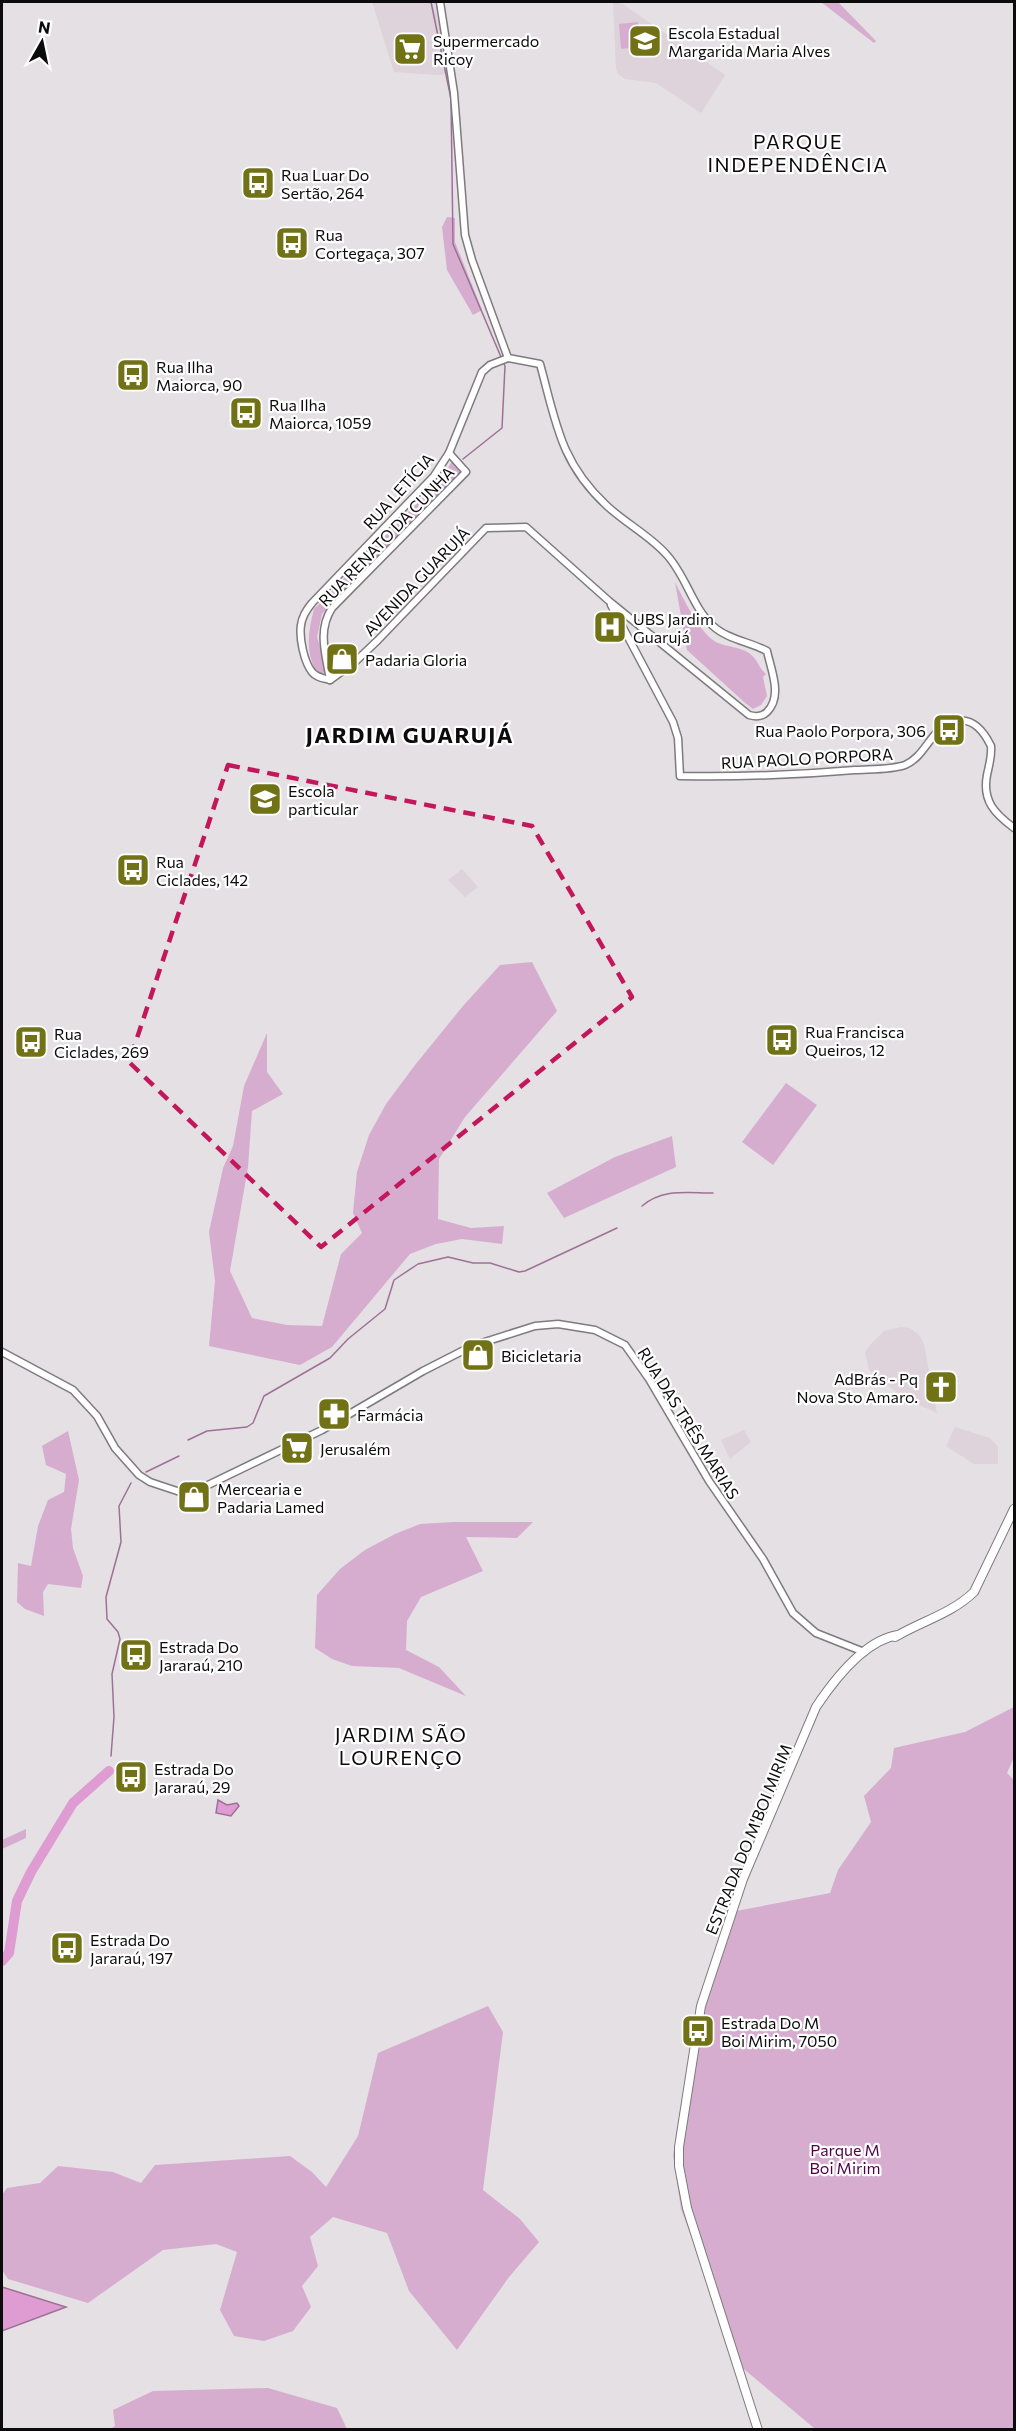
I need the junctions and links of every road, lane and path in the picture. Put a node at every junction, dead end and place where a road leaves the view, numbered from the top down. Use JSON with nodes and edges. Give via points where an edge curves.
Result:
{"nodes":[{"id":1,"x":440,"y":2,"type":"edge"},
{"id":2,"x":508,"y":358,"type":"junction"},
{"id":3,"x":449,"y":453,"type":"junction"},
{"id":4,"x":609,"y":601,"type":"junction"},
{"id":5,"x":628,"y":617,"type":"junction"},
{"id":6,"x":620,"y":624,"type":"junction"},
{"id":7,"x":311,"y":671,"type":"junction"},
{"id":8,"x":304,"y":678,"type":"dead end"},
{"id":9,"x":330,"y":680,"type":"junction"},
{"id":10,"x":1014,"y":828,"type":"edge"},
{"id":11,"x":2,"y":1352,"type":"edge"},
{"id":12,"x":1014,"y":1509,"type":"edge"},
{"id":13,"x":862,"y":1655,"type":"junction"},
{"id":14,"x":758,"y":2430,"type":"edge"}],
"edges":[{"from":1,"to":2,"type":"street","via":[[454,93],[465,235]]},
{"from":2,"to":3,"type":"street","name":"RUA LETÍCIA","via":[[482,372]]},
{"from":2,"to":5,"type":"street","name":"AVENIDA GUARUJÁ","via":[[540,364],[561,443],[588,487],[669,556],[715,627],[767,651],[776,692],[773,705],[762,715],[749,715]]},
{"from":3,"to":7,"type":"street","name":"RUA LETÍCIA","via":[[434,476],[312,603],[301,624],[303,648]]},
{"from":3,"to":9,"type":"street","name":"RUA RENATO DA CUNHA","via":[[466,472],[327,616],[323,635]]},
{"from":4,"to":5,"type":"street","name":"AVENIDA GUARUJÁ"},
{"from":4,"to":6,"type":"street"},
{"from":4,"to":9,"type":"street","name":"AVENIDA GUARUJÁ","via":[[526,527],[486,528],[378,640]]},
{"from":5,"to":6,"type":"street"},
{"from":6,"to":10,"type":"street","name":"RUA PAOLO PORPORA","via":[[673,722],[680,776],[825,773],[904,765],[944,726],[961,720],[977,726],[991,746],[987,798],[995,812]]},
{"from":7,"to":8,"type":"street"},
{"from":7,"to":9,"type":"street"},
{"from":11,"to":13,"type":"street","name":"RUA DAS TRÊS MARIAS","via":[[73,1390],[97,1416],[115,1448],[139,1475],[180,1492],[206,1486],[292,1445],[472,1346],[535,1326],[558,1324],[594,1330],[625,1345],[649,1379],[708,1481],[763,1559],[793,1613],[816,1633]]},
{"from":12,"to":13,"type":"main road","name":"ESTRADA DO M'BOI MIRIM","via":[[974,1592],[940,1616],[870,1646]]},
{"from":13,"to":14,"type":"main road","name":"ESTRADA DO M'BOI MIRIM","via":[[816,1707],[735,1899],[701,2006],[679,2147],[687,2208]]}]}
